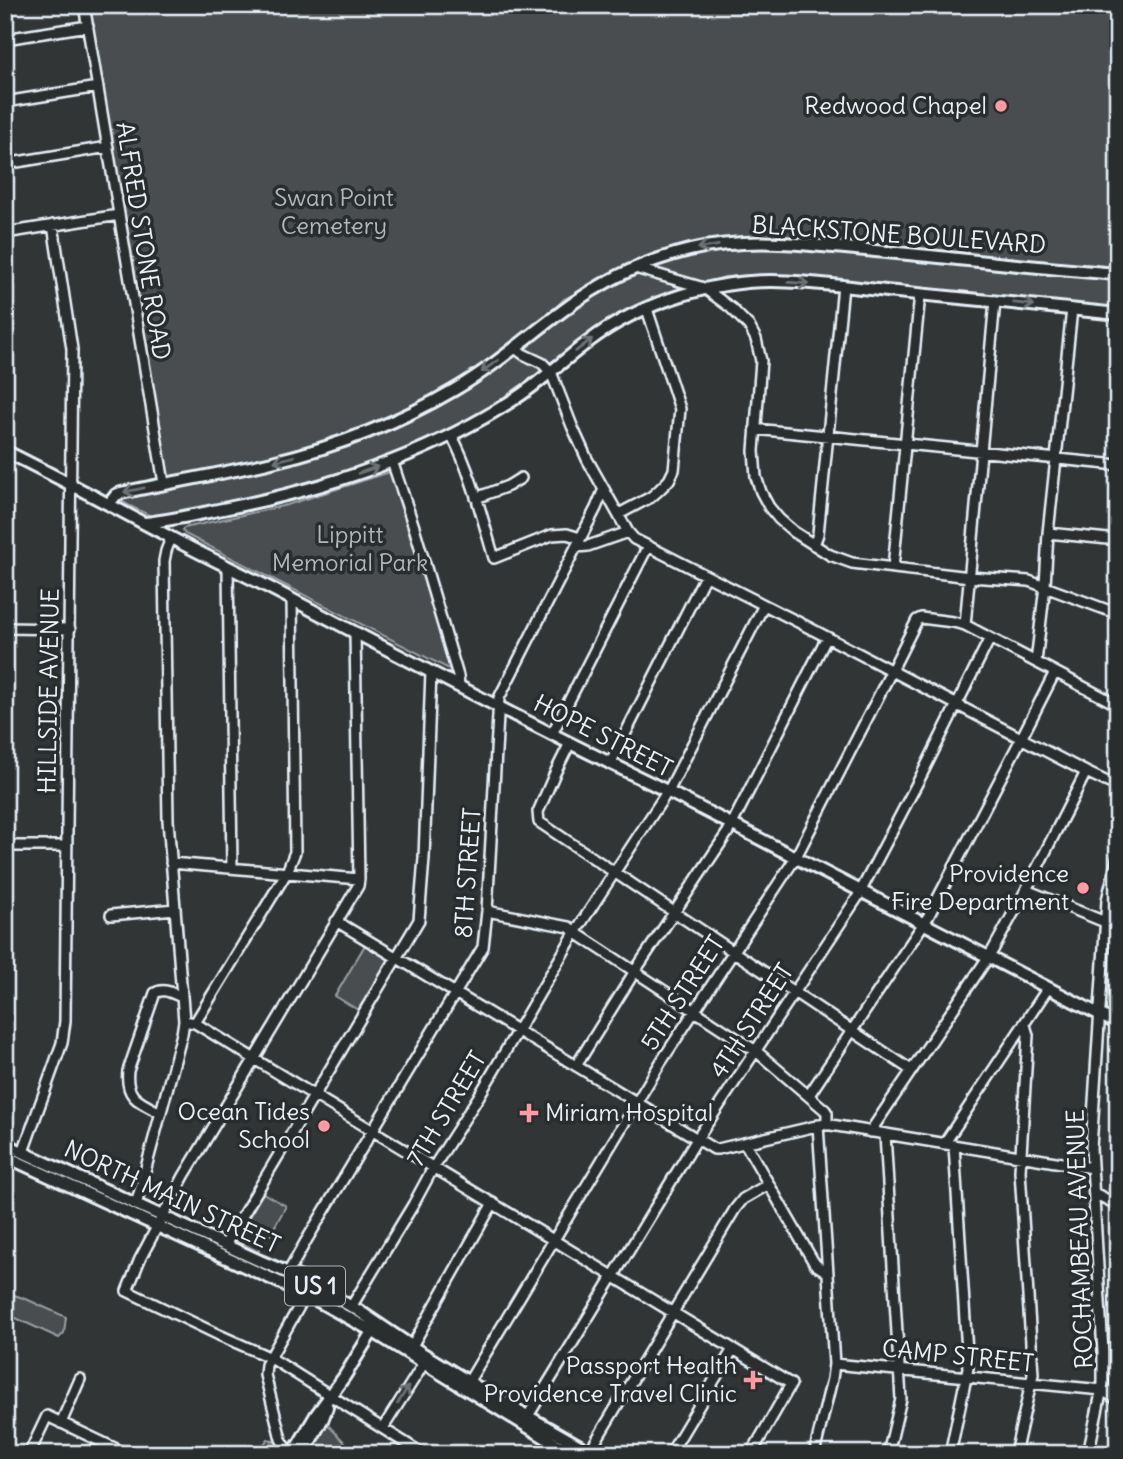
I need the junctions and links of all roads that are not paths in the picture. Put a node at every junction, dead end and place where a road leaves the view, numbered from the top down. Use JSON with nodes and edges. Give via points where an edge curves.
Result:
{"nodes":[{"id":1,"x":84,"y":5,"type":"edge"},
{"id":2,"x":88,"y":26,"type":"junction"},
{"id":3,"x":5,"y":39,"type":"edge"},
{"id":4,"x":98,"y":87,"type":"junction"},
{"id":5,"x":5,"y":102,"type":"edge"},
{"id":6,"x":108,"y":147,"type":"junction"},
{"id":7,"x":5,"y":164,"type":"edge"},
{"id":8,"x":119,"y":215,"type":"junction"},
{"id":9,"x":53,"y":225,"type":"junction"},
{"id":10,"x":5,"y":233,"type":"edge"},
{"id":11,"x":635,"y":268,"type":"junction"},
{"id":12,"x":1118,"y":275,"type":"edge"},
{"id":13,"x":843,"y":286,"type":"junction"},
{"id":14,"x":706,"y":290,"type":"junction"},
{"id":15,"x":920,"y":294,"type":"junction"},
{"id":16,"x":995,"y":301,"type":"junction"},
{"id":17,"x":647,"y":309,"type":"junction"},
{"id":18,"x":1072,"y":309,"type":"junction"},
{"id":19,"x":1118,"y":314,"type":"edge"},
{"id":20,"x":515,"y":348,"type":"junction"},
{"id":21,"x":551,"y":372,"type":"junction"},
{"id":22,"x":755,"y":429,"type":"junction"},
{"id":23,"x":452,"y":436,"type":"junction"},
{"id":24,"x":828,"y":436,"type":"junction"},
{"id":25,"x":905,"y":444,"type":"junction"},
{"id":26,"x":5,"y":451,"type":"edge"},
{"id":27,"x":981,"y":451,"type":"junction"},
{"id":28,"x":1056,"y":458,"type":"junction"},
{"id":29,"x":392,"y":461,"type":"junction"},
{"id":30,"x":1118,"y":465,"type":"edge"},
{"id":31,"x":522,"y":478,"type":"dead end"},
{"id":32,"x":164,"y":483,"type":"junction"},
{"id":33,"x":71,"y":484,"type":"junction"},
{"id":34,"x":604,"y":489,"type":"junction"},
{"id":35,"x":476,"y":498,"type":"junction"},
{"id":36,"x":109,"y":504,"type":"junction"},
{"id":37,"x":619,"y":514,"type":"junction"},
{"id":38,"x":183,"y":517,"type":"junction"},
{"id":39,"x":145,"y":523,"type":"junction"},
{"id":40,"x":628,"y":532,"type":"junction"},
{"id":41,"x":1048,"y":533,"type":"junction"},
{"id":42,"x":171,"y":538,"type":"junction"},
{"id":43,"x":1118,"y":540,"type":"edge"},
{"id":44,"x":578,"y":542,"type":"junction"},
{"id":45,"x":814,"y":545,"type":"junction"},
{"id":46,"x":648,"y":546,"type":"junction"},
{"id":47,"x":228,"y":567,"type":"junction"},
{"id":48,"x":892,"y":568,"type":"junction"},
{"id":49,"x":705,"y":576,"type":"junction"},
{"id":50,"x":970,"y":577,"type":"junction"},
{"id":51,"x":1045,"y":586,"type":"junction"},
{"id":52,"x":292,"y":599,"type":"junction"},
{"id":53,"x":764,"y":605,"type":"junction"},
{"id":54,"x":1118,"y":614,"type":"edge"},
{"id":55,"x":965,"y":625,"type":"junction"},
{"id":56,"x":5,"y":628,"type":"edge"},
{"id":57,"x":70,"y":629,"type":"junction"},
{"id":58,"x":355,"y":633,"type":"junction"},
{"id":59,"x":827,"y":637,"type":"junction"},
{"id":60,"x":990,"y":638,"type":"junction"},
{"id":61,"x":1036,"y":662,"type":"junction"},
{"id":62,"x":892,"y":670,"type":"junction"},
{"id":63,"x":432,"y":672,"type":"junction"},
{"id":64,"x":1055,"y":672,"type":"junction"},
{"id":65,"x":459,"y":685,"type":"junction"},
{"id":66,"x":957,"y":704,"type":"junction"},
{"id":67,"x":1118,"y":705,"type":"edge"},
{"id":68,"x":499,"y":706,"type":"junction"},
{"id":69,"x":552,"y":734,"type":"junction"},
{"id":70,"x":1022,"y":737,"type":"junction"},
{"id":71,"x":570,"y":743,"type":"junction"},
{"id":72,"x":610,"y":764,"type":"junction"},
{"id":73,"x":1086,"y":772,"type":"junction"},
{"id":74,"x":1118,"y":787,"type":"edge"},
{"id":75,"x":667,"y":791,"type":"junction"},
{"id":76,"x":732,"y":824,"type":"junction"},
{"id":77,"x":5,"y":846,"type":"edge"},
{"id":78,"x":66,"y":846,"type":"junction"},
{"id":79,"x":1118,"y":856,"type":"edge"},
{"id":80,"x":796,"y":858,"type":"junction"},
{"id":81,"x":171,"y":863,"type":"junction"},
{"id":82,"x":232,"y":867,"type":"junction"},
{"id":83,"x":287,"y":872,"type":"junction"},
{"id":84,"x":614,"y":873,"type":"junction"},
{"id":85,"x":359,"y":879,"type":"junction"},
{"id":86,"x":1026,"y":890,"type":"junction"},
{"id":87,"x":860,"y":891,"type":"junction"},
{"id":88,"x":1106,"y":908,"type":"junction"},
{"id":89,"x":175,"y":909,"type":"junction"},
{"id":90,"x":487,"y":911,"type":"junction"},
{"id":91,"x":1118,"y":911,"type":"edge"},
{"id":92,"x":674,"y":913,"type":"junction"},
{"id":93,"x":111,"y":915,"type":"dead end"},
{"id":94,"x":336,"y":922,"type":"junction"},
{"id":95,"x":1105,"y":922,"type":"junction"},
{"id":96,"x":924,"y":923,"type":"junction"},
{"id":97,"x":576,"y":931,"type":"junction"},
{"id":98,"x":733,"y":952,"type":"junction"},
{"id":99,"x":988,"y":957,"type":"junction"},
{"id":100,"x":397,"y":958,"type":"junction"},
{"id":101,"x":635,"y":971,"type":"junction"},
{"id":102,"x":1048,"y":988,"type":"junction"},
{"id":103,"x":794,"y":992,"type":"junction"},
{"id":104,"x":457,"y":993,"type":"junction"},
{"id":105,"x":182,"y":997,"type":"junction"},
{"id":106,"x":694,"y":1011,"type":"junction"},
{"id":107,"x":1100,"y":1015,"type":"junction"},
{"id":108,"x":184,"y":1021,"type":"junction"},
{"id":109,"x":195,"y":1023,"type":"junction"},
{"id":110,"x":1118,"y":1024,"type":"edge"},
{"id":111,"x":1025,"y":1025,"type":"junction"},
{"id":112,"x":516,"y":1030,"type":"junction"},
{"id":113,"x":851,"y":1031,"type":"junction"},
{"id":114,"x":755,"y":1051,"type":"junction"},
{"id":115,"x":254,"y":1059,"type":"junction"},
{"id":116,"x":576,"y":1066,"type":"junction"},
{"id":117,"x":911,"y":1070,"type":"junction"},
{"id":118,"x":315,"y":1095,"type":"junction"},
{"id":119,"x":809,"y":1095,"type":"junction"},
{"id":120,"x":636,"y":1102,"type":"junction"},
{"id":121,"x":161,"y":1113,"type":"junction"},
{"id":122,"x":822,"y":1125,"type":"junction"},
{"id":123,"x":373,"y":1131,"type":"junction"},
{"id":124,"x":870,"y":1132,"type":"junction"},
{"id":125,"x":885,"y":1134,"type":"junction"},
{"id":126,"x":697,"y":1139,"type":"junction"},
{"id":127,"x":745,"y":1143,"type":"junction"},
{"id":128,"x":5,"y":1144,"type":"edge"},
{"id":129,"x":949,"y":1145,"type":"junction"},
{"id":130,"x":21,"y":1155,"type":"junction"},
{"id":131,"x":5,"y":1156,"type":"edge"},
{"id":132,"x":1020,"y":1156,"type":"junction"},
{"id":133,"x":433,"y":1168,"type":"junction"},
{"id":134,"x":1091,"y":1168,"type":"junction"},
{"id":135,"x":769,"y":1184,"type":"junction"},
{"id":136,"x":1094,"y":1193,"type":"junction"},
{"id":137,"x":494,"y":1203,"type":"junction"},
{"id":138,"x":136,"y":1205,"type":"junction"},
{"id":139,"x":1118,"y":1205,"type":"edge"},
{"id":140,"x":160,"y":1221,"type":"junction"},
{"id":141,"x":554,"y":1240,"type":"junction"},
{"id":142,"x":225,"y":1245,"type":"junction"},
{"id":143,"x":827,"y":1272,"type":"junction"},
{"id":144,"x":288,"y":1273,"type":"junction"},
{"id":145,"x":613,"y":1277,"type":"junction"},
{"id":146,"x":309,"y":1289,"type":"junction"},
{"id":147,"x":351,"y":1307,"type":"junction"},
{"id":148,"x":673,"y":1312,"type":"junction"},
{"id":149,"x":375,"y":1327,"type":"junction"},
{"id":150,"x":412,"y":1346,"type":"junction"},
{"id":151,"x":733,"y":1349,"type":"junction"},
{"id":152,"x":271,"y":1358,"type":"junction"},
{"id":153,"x":424,"y":1363,"type":"junction"},
{"id":154,"x":834,"y":1364,"type":"junction"},
{"id":155,"x":900,"y":1369,"type":"junction"},
{"id":156,"x":967,"y":1376,"type":"junction"},
{"id":157,"x":80,"y":1379,"type":"dead end"},
{"id":158,"x":1118,"y":1380,"type":"edge"},
{"id":159,"x":470,"y":1381,"type":"junction"},
{"id":160,"x":1031,"y":1383,"type":"junction"},
{"id":161,"x":332,"y":1395,"type":"junction"},
{"id":162,"x":1110,"y":1395,"type":"edge"},
{"id":163,"x":528,"y":1416,"type":"junction"},
{"id":164,"x":61,"y":1423,"type":"junction"},
{"id":165,"x":383,"y":1428,"type":"junction"},
{"id":166,"x":308,"y":1437,"type":"junction"},
{"id":167,"x":574,"y":1451,"type":"edge"},
{"id":168,"x":591,"y":1453,"type":"edge"},
{"id":169,"x":29,"y":1454,"type":"edge"},
{"id":170,"x":127,"y":1454,"type":"edge"},
{"id":171,"x":291,"y":1454,"type":"edge"},
{"id":172,"x":303,"y":1454,"type":"edge"},
{"id":173,"x":423,"y":1454,"type":"edge"},
{"id":174,"x":670,"y":1454,"type":"edge"},
{"id":175,"x":751,"y":1454,"type":"edge"},
{"id":176,"x":814,"y":1454,"type":"edge"},
{"id":177,"x":888,"y":1454,"type":"edge"},
{"id":178,"x":950,"y":1454,"type":"edge"},
{"id":179,"x":1015,"y":1454,"type":"edge"},
{"id":180,"x":1088,"y":1454,"type":"edge"}],
"edges":[{"from":1,"to":2,"type":"street","name":"ALFRED STONE ROAD"},
{"from":2,"to":3,"type":"street"},
{"from":2,"to":4,"type":"street","name":"ALFRED STONE ROAD"},
{"from":4,"to":5,"type":"street"},
{"from":4,"to":6,"type":"street","name":"ALFRED STONE ROAD"},
{"from":6,"to":7,"type":"street"},
{"from":6,"to":8,"type":"street","name":"ALFRED STONE ROAD"},
{"from":8,"to":9,"type":"street"},
{"from":8,"to":32,"type":"street","name":"ALFRED STONE ROAD"},
{"from":9,"to":10,"type":"street"},
{"from":9,"to":33,"type":"street","name":"HILLSIDE AVENUE","via":[[72,341]]},
{"from":12,"to":11,"type":"main road","name":"BLACKSTONE BOULEVARD","one_way":true,"via":[[769,242],[690,250]]},
{"from":11,"to":14,"type":"street"},
{"from":11,"to":20,"type":"main road","name":"BLACKSTONE BOULEVARD","via":[[571,305]]},
{"from":14,"to":13,"type":"main road","one_way":true,"via":[[772,281]]},
{"from":13,"to":15,"type":"main road"},
{"from":13,"to":24,"type":"street"},
{"from":14,"to":17,"type":"main road"},
{"from":14,"to":22,"type":"street","via":[[731,307],[756,339],[761,361]]},
{"from":15,"to":16,"type":"main road"},
{"from":15,"to":25,"type":"street"},
{"from":16,"to":18,"type":"main road","one_way":true},
{"from":16,"to":27,"type":"street"},
{"from":21,"to":17,"type":"main road","one_way":true,"via":[[589,341]]},
{"from":17,"to":37,"type":"street","via":[[680,409],[674,470],[651,497]]},
{"from":18,"to":19,"type":"main road"},
{"from":18,"to":28,"type":"street"},
{"from":20,"to":21,"type":"street"},
{"from":20,"to":32,"type":"main road","name":"BLACKSTONE BOULEVARD","one_way":true,"via":[[454,390],[363,433],[272,462]]},
{"from":21,"to":23,"type":"main road"},
{"from":21,"to":34,"type":"street"},
{"from":22,"to":24,"type":"street"},
{"from":22,"to":45,"type":"street","via":[[754,462],[761,492],[779,519]]},
{"from":23,"to":29,"type":"main road"},
{"from":23,"to":35,"type":"street"},
{"from":24,"to":25,"type":"street"},
{"from":24,"to":45,"type":"street"},
{"from":25,"to":27,"type":"street"},
{"from":25,"to":48,"type":"street"},
{"from":26,"to":33,"type":"main road","name":"HOPE STREET"},
{"from":27,"to":28,"type":"street"},
{"from":27,"to":50,"type":"street"},
{"from":28,"to":30,"type":"street"},
{"from":28,"to":41,"type":"street"},
{"from":38,"to":29,"type":"main road","one_way":true,"via":[[333,483]]},
{"from":29,"to":65,"type":"street"},
{"from":31,"to":35,"type":"street"},
{"from":32,"to":36,"type":"main road","name":"BLACKSTONE BOULEVARD","one_way":true,"via":[[121,493]]},
{"from":33,"to":36,"type":"main road","name":"HOPE STREET"},
{"from":33,"to":57,"type":"street","name":"HILLSIDE AVENUE"},
{"from":34,"to":37,"type":"street"},
{"from":34,"to":44,"type":"street","name":"8TH STREET"},
{"from":35,"to":44,"type":"street","via":[[494,558],[552,535],[567,534]]},
{"from":36,"to":39,"type":"main road","name":"HOPE STREET"},
{"from":37,"to":40,"type":"street"},
{"from":38,"to":39,"type":"main road"},
{"from":38,"to":42,"type":"main road"},
{"from":39,"to":42,"type":"main road","name":"HOPE STREET"},
{"from":40,"to":44,"type":"street","via":[[588,546]]},
{"from":40,"to":46,"type":"street"},
{"from":41,"to":43,"type":"street"},
{"from":41,"to":51,"type":"street"},
{"from":42,"to":47,"type":"main road","name":"HOPE STREET"},
{"from":42,"to":81,"type":"street","via":[[164,561]]},
{"from":44,"to":68,"type":"street","name":"8TH STREET","via":[[502,691]]},
{"from":45,"to":48,"type":"street","via":[[842,560]]},
{"from":46,"to":49,"type":"street"},
{"from":46,"to":69,"type":"street"},
{"from":47,"to":52,"type":"main road","name":"HOPE STREET"},
{"from":47,"to":82,"type":"street"},
{"from":48,"to":50,"type":"street"},
{"from":49,"to":53,"type":"street"},
{"from":49,"to":72,"type":"street"},
{"from":50,"to":51,"type":"street"},
{"from":50,"to":55,"type":"street"},
{"from":51,"to":54,"type":"street"},
{"from":51,"to":61,"type":"street"},
{"from":52,"to":58,"type":"main road","name":"HOPE STREET"},
{"from":52,"to":83,"type":"street","via":[[295,852]]},
{"from":53,"to":59,"type":"street"},
{"from":53,"to":75,"type":"street","name":"7TH STREET"},
{"from":55,"to":60,"type":"street"},
{"from":55,"to":62,"type":"street","name":"5TH STREET","via":[[917,620]]},
{"from":56,"to":57,"type":"street"},
{"from":57,"to":78,"type":"street","name":"HILLSIDE AVENUE"},
{"from":58,"to":63,"type":"main road","name":"HOPE STREET"},
{"from":58,"to":85,"type":"street"},
{"from":59,"to":62,"type":"street"},
{"from":59,"to":76,"type":"street"},
{"from":60,"to":61,"type":"street"},
{"from":60,"to":66,"type":"street","name":"4TH STREET"},
{"from":61,"to":64,"type":"street"},
{"from":62,"to":66,"type":"street"},
{"from":62,"to":80,"type":"street","name":"5TH STREET"},
{"from":63,"to":65,"type":"main road","name":"HOPE STREET"},
{"from":63,"to":100,"type":"street","via":[[419,920]]},
{"from":64,"to":67,"type":"street"},
{"from":64,"to":70,"type":"street"},
{"from":65,"to":68,"type":"main road","name":"HOPE STREET"},
{"from":66,"to":70,"type":"street"},
{"from":66,"to":87,"type":"street","name":"4TH STREET"},
{"from":68,"to":69,"type":"main road","name":"HOPE STREET"},
{"from":68,"to":90,"type":"street","name":"8TH STREET"},
{"from":69,"to":71,"type":"main road","name":"HOPE STREET"},
{"from":70,"to":73,"type":"street"},
{"from":70,"to":96,"type":"street"},
{"from":71,"to":72,"type":"main road","name":"HOPE STREET"},
{"from":71,"to":84,"type":"street","via":[[538,819]]},
{"from":72,"to":75,"type":"main road","name":"HOPE STREET"},
{"from":73,"to":74,"type":"street"},
{"from":73,"to":86,"type":"street"},
{"from":75,"to":76,"type":"main road","name":"HOPE STREET"},
{"from":75,"to":84,"type":"street","name":"7TH STREET"},
{"from":76,"to":80,"type":"main road","name":"HOPE STREET"},
{"from":76,"to":92,"type":"street"},
{"from":77,"to":78,"type":"street"},
{"from":78,"to":130,"type":"street","name":"HILLSIDE AVENUE","via":[[64,1033]]},
{"from":79,"to":88,"type":"street","name":"ROCHAMBEAU AVENUE"},
{"from":80,"to":87,"type":"main road","name":"HOPE STREET"},
{"from":80,"to":98,"type":"street","name":"5TH STREET"},
{"from":81,"to":82,"type":"street"},
{"from":81,"to":89,"type":"street"},
{"from":82,"to":83,"type":"street"},
{"from":83,"to":85,"type":"street"},
{"from":83,"to":109,"type":"street"},
{"from":84,"to":92,"type":"street"},
{"from":84,"to":97,"type":"street","name":"7TH STREET"},
{"from":85,"to":94,"type":"street"},
{"from":86,"to":95,"type":"street"},
{"from":86,"to":99,"type":"street"},
{"from":87,"to":96,"type":"main road","name":"HOPE STREET"},
{"from":87,"to":103,"type":"street","name":"4TH STREET"},
{"from":88,"to":91,"type":"street"},
{"from":88,"to":95,"type":"street","name":"ROCHAMBEAU AVENUE"},
{"from":89,"to":93,"type":"street"},
{"from":89,"to":105,"type":"street"},
{"from":90,"to":97,"type":"street"},
{"from":90,"to":104,"type":"street","name":"8TH STREET","via":[[485,943]]},
{"from":92,"to":98,"type":"street"},
{"from":92,"to":101,"type":"street"},
{"from":94,"to":100,"type":"street"},
{"from":94,"to":115,"type":"street"},
{"from":95,"to":107,"type":"street","name":"ROCHAMBEAU AVENUE"},
{"from":96,"to":99,"type":"main road","name":"HOPE STREET"},
{"from":96,"to":113,"type":"street"},
{"from":97,"to":101,"type":"street"},
{"from":97,"to":112,"type":"street","name":"7TH STREET"},
{"from":98,"to":103,"type":"street"},
{"from":98,"to":106,"type":"street","name":"5TH STREET"},
{"from":99,"to":102,"type":"main road","name":"HOPE STREET"},
{"from":99,"to":117,"type":"street"},
{"from":100,"to":104,"type":"street"},
{"from":100,"to":118,"type":"street"},
{"from":101,"to":106,"type":"street"},
{"from":101,"to":116,"type":"street"},
{"from":102,"to":107,"type":"main road","name":"HOPE STREET"},
{"from":102,"to":111,"type":"street"},
{"from":103,"to":113,"type":"street"},
{"from":103,"to":114,"type":"street","name":"4TH STREET"},
{"from":104,"to":112,"type":"street"},
{"from":104,"to":123,"type":"street","name":"8TH STREET"},
{"from":105,"to":108,"type":"street"},
{"from":105,"to":121,"type":"street","via":[[167,991],[155,993],[128,1071],[127,1083],[134,1097]]},
{"from":106,"to":114,"type":"street"},
{"from":106,"to":120,"type":"street","name":"5TH STREET"},
{"from":107,"to":110,"type":"main road","name":"HOPE STREET"},
{"from":107,"to":134,"type":"street","name":"ROCHAMBEAU AVENUE"},
{"from":108,"to":109,"type":"street"},
{"from":108,"to":121,"type":"street"},
{"from":109,"to":115,"type":"street"},
{"from":111,"to":129,"type":"street"},
{"from":111,"to":132,"type":"street"},
{"from":112,"to":116,"type":"street"},
{"from":112,"to":133,"type":"street","name":"7TH STREET"},
{"from":113,"to":117,"type":"street"},
{"from":113,"to":119,"type":"street"},
{"from":114,"to":119,"type":"street"},
{"from":114,"to":126,"type":"street","name":"4TH STREET"},
{"from":115,"to":118,"type":"street"},
{"from":115,"to":140,"type":"street"},
{"from":116,"to":120,"type":"street"},
{"from":117,"to":124,"type":"street"},
{"from":118,"to":123,"type":"street"},
{"from":118,"to":142,"type":"street"},
{"from":119,"to":122,"type":"street","via":[[827,1113]]},
{"from":120,"to":126,"type":"street"},
{"from":120,"to":141,"type":"street","name":"5TH STREET"},
{"from":121,"to":138,"type":"street"},
{"from":122,"to":124,"type":"street"},
{"from":122,"to":127,"type":"street"},
{"from":122,"to":143,"type":"street"},
{"from":123,"to":133,"type":"street"},
{"from":123,"to":144,"type":"street","name":"8TH STREET"},
{"from":124,"to":125,"type":"street"},
{"from":125,"to":129,"type":"street"},
{"from":125,"to":155,"type":"street"},
{"from":126,"to":127,"type":"street","via":[[714,1149]]},
{"from":126,"to":145,"type":"street","name":"4TH STREET"},
{"from":127,"to":135,"type":"street"},
{"from":128,"to":130,"type":"main road","number":"US 1"},
{"from":129,"to":132,"type":"street"},
{"from":129,"to":156,"type":"street"},
{"from":130,"to":131,"type":"main road","number":"US 1"},
{"from":130,"to":138,"type":"main road","name":"NORTH MAIN STREET","number":"US 1"},
{"from":130,"to":140,"type":"main road","name":"NORTH MAIN STREET","number":"US 1"},
{"from":132,"to":134,"type":"street"},
{"from":132,"to":160,"type":"street"},
{"from":133,"to":137,"type":"street"},
{"from":133,"to":147,"type":"street","name":"7TH STREET"},
{"from":134,"to":136,"type":"street","name":"ROCHAMBEAU AVENUE"},
{"from":135,"to":143,"type":"street","via":[[813,1261]]},
{"from":135,"to":148,"type":"street","via":[[735,1209]]},
{"from":136,"to":139,"type":"street"},
{"from":136,"to":162,"type":"street","name":"ROCHAMBEAU AVENUE","via":[[1103,1352]]},
{"from":137,"to":141,"type":"street"},
{"from":137,"to":150,"type":"street"},
{"from":138,"to":140,"type":"main road","name":"NORTH MAIN STREET","number":"US 1"},
{"from":140,"to":142,"type":"main road","name":"NORTH MAIN STREET","number":"US 1"},
{"from":140,"to":146,"type":"main road","name":"NORTH MAIN STREET","number":"US 1"},
{"from":140,"to":152,"type":"street","via":[[127,1291]]},
{"from":141,"to":145,"type":"street"},
{"from":141,"to":159,"type":"street","name":"5TH STREET"},
{"from":142,"to":144,"type":"main road","name":"NORTH MAIN STREET","number":"US 1"},
{"from":143,"to":154,"type":"street"},
{"from":144,"to":146,"type":"main road","name":"NORTH MAIN STREET","number":"US 1"},
{"from":145,"to":148,"type":"street"},
{"from":145,"to":163,"type":"street","name":"4TH STREET"},
{"from":146,"to":147,"type":"main road","name":"NORTH MAIN STREET","number":"US 1"},
{"from":146,"to":149,"type":"main road","name":"NORTH MAIN STREET","number":"US 1"},
{"from":146,"to":152,"type":"street"},
{"from":147,"to":149,"type":"main road","name":"NORTH MAIN STREET","number":"US 1"},
{"from":148,"to":151,"type":"street"},
{"from":148,"to":168,"type":"street"},
{"from":149,"to":150,"type":"main road","name":"NORTH MAIN STREET","number":"US 1"},
{"from":149,"to":153,"type":"main road","name":"NORTH MAIN STREET","number":"US 1"},
{"from":149,"to":161,"type":"main road"},
{"from":150,"to":159,"type":"main road","name":"NORTH MAIN STREET","number":"US 1"},
{"from":151,"to":174,"type":"street"},
{"from":151,"to":175,"type":"street","via":[[791,1384]]},
{"from":152,"to":161,"type":"street"},
{"from":152,"to":171,"type":"street","via":[[265,1375],[281,1439]]},
{"from":165,"to":153,"type":"street","one_way":true},
{"from":153,"to":167,"type":"main road","name":"NORTH MAIN STREET","number":"US 1"},
{"from":154,"to":155,"type":"street","name":"CAMP STREET"},
{"from":154,"to":176,"type":"street"},
{"from":155,"to":156,"type":"street","name":"CAMP STREET"},
{"from":155,"to":177,"type":"street","via":[[900,1403]]},
{"from":156,"to":160,"type":"street","name":"CAMP STREET"},
{"from":156,"to":178,"type":"street"},
{"from":157,"to":164,"type":"street"},
{"from":158,"to":162,"type":"street"},
{"from":159,"to":163,"type":"main road","name":"NORTH MAIN STREET","number":"US 1"},
{"from":160,"to":162,"type":"street","name":"CAMP STREET"},
{"from":160,"to":179,"type":"street"},
{"from":161,"to":165,"type":"street"},
{"from":161,"to":166,"type":"main road","via":[[316,1415]]},
{"from":162,"to":180,"type":"street","name":"ROCHAMBEAU AVENUE"},
{"from":163,"to":167,"type":"main road","name":"NORTH MAIN STREET","number":"US 1"},
{"from":164,"to":169,"type":"street","via":[[47,1416]]},
{"from":164,"to":170,"type":"street"},
{"from":165,"to":173,"type":"street"},
{"from":166,"to":171,"type":"main road"},
{"from":166,"to":172,"type":"main road"},
{"from":167,"to":168,"type":"main road","name":"NORTH MAIN STREET","number":"US 1"}]}
